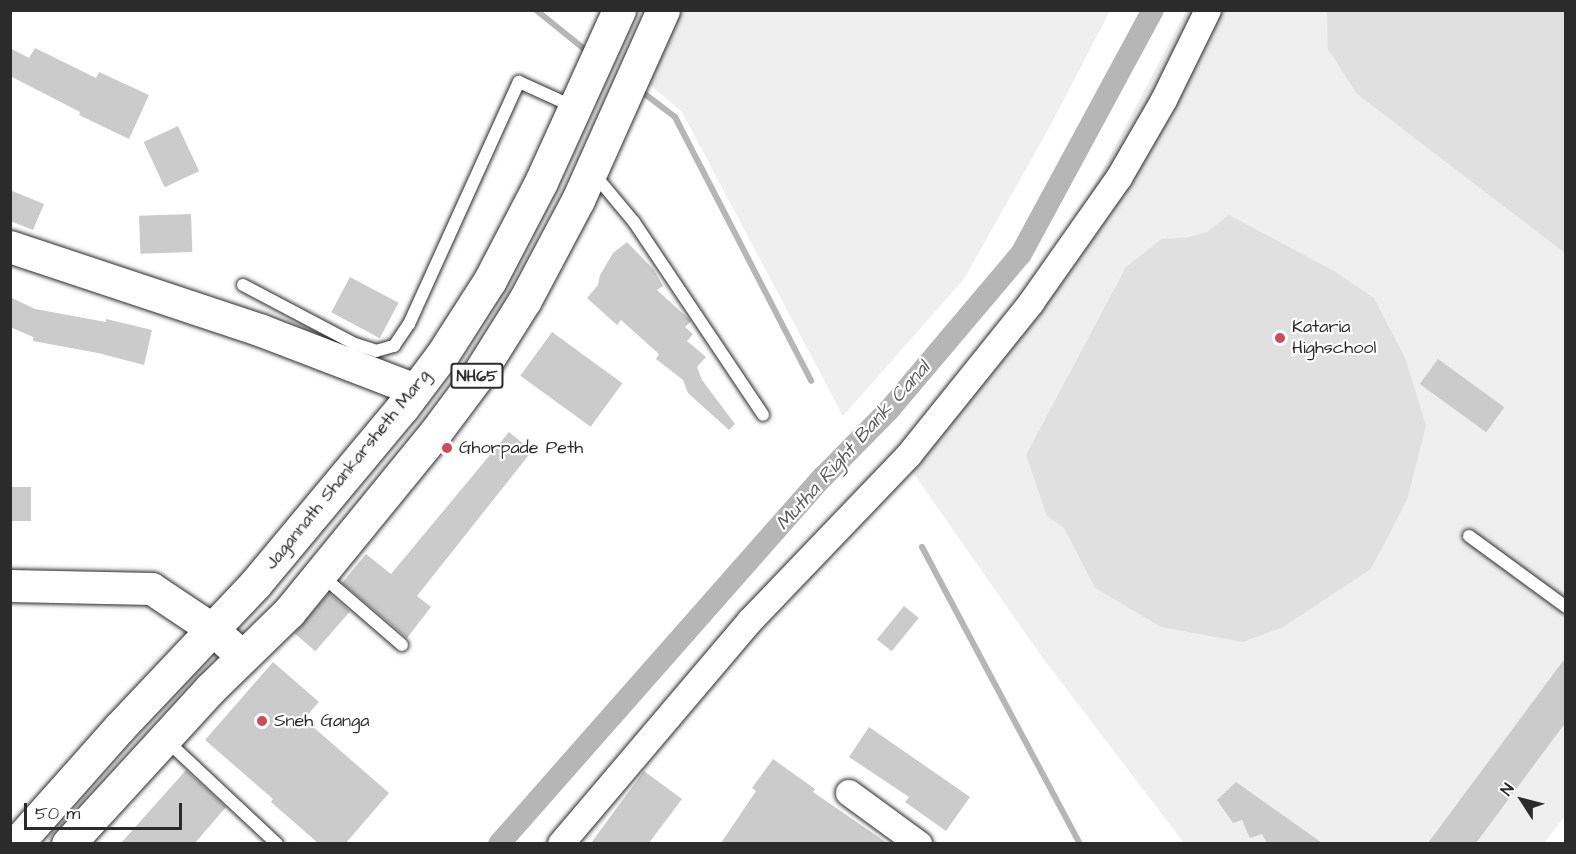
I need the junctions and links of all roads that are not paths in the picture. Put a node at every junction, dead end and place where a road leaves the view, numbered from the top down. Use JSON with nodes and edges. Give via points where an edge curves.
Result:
{"nodes":[{"id":1,"x":619,"y":10,"type":"edge"},
{"id":2,"x":1208,"y":10,"type":"edge"},
{"id":3,"x":660,"y":17,"type":"edge"},
{"id":4,"x":578,"y":102,"type":"junction"},
{"id":5,"x":591,"y":171,"type":"junction"},
{"id":6,"x":10,"y":247,"type":"edge"},
{"id":7,"x":243,"y":285,"type":"dead end"},
{"id":8,"x":416,"y":390,"type":"junction"},
{"id":9,"x":763,"y":415,"type":"dead end"},
{"id":10,"x":1469,"y":536,"type":"dead end"},
{"id":11,"x":320,"y":574,"type":"junction"},
{"id":12,"x":10,"y":586,"type":"edge"},
{"id":13,"x":1566,"y":607,"type":"edge"},
{"id":14,"x":212,"y":629,"type":"junction"},
{"id":15,"x":402,"y":645,"type":"dead end"},
{"id":16,"x":243,"y":657,"type":"junction"},
{"id":17,"x":165,"y":739,"type":"junction"},
{"id":18,"x":849,"y":793,"type":"dead end"},
{"id":19,"x":16,"y":843,"type":"edge"},
{"id":20,"x":68,"y":843,"type":"edge"},
{"id":21,"x":278,"y":843,"type":"edge"},
{"id":22,"x":561,"y":843,"type":"edge"},
{"id":23,"x":919,"y":843,"type":"edge"}],
"edges":[{"from":1,"to":4,"type":"highway","name":"Jagannath Shankarsheth Marg","number":"NH65"},
{"from":2,"to":22,"type":"street","via":[[1164,100],[1119,178],[1031,303],[909,455],[750,621]]},
{"from":3,"to":5,"type":"highway","number":"NH65"},
{"from":4,"to":7,"type":"lane","via":[[519,82],[409,324],[394,346],[376,351],[355,344]]},
{"from":4,"to":8,"type":"highway","name":"Jagannath Shankarsheth Marg","number":"NH65","via":[[490,280]]},
{"from":5,"to":9,"type":"lane","via":[[634,222]]},
{"from":5,"to":11,"type":"highway","number":"NH65","via":[[525,300],[476,378]]},
{"from":6,"to":8,"type":"street","via":[[262,331]]},
{"from":8,"to":14,"type":"highway","name":"Jagannath Shankarsheth Marg","number":"NH65","via":[[256,583]]},
{"from":10,"to":13,"type":"lane"},
{"from":11,"to":15,"type":"lane"},
{"from":11,"to":16,"type":"highway","number":"NH65","via":[[289,612]]},
{"from":12,"to":14,"type":"street","via":[[152,589]]},
{"from":14,"to":16,"type":"street"},
{"from":14,"to":19,"type":"highway","name":"Jagannath Shankarsheth Marg","number":"NH65"},
{"from":16,"to":17,"type":"highway","number":"NH65"},
{"from":17,"to":20,"type":"highway","number":"NH65"},
{"from":17,"to":21,"type":"lane"},
{"from":18,"to":23,"type":"street"}]}
